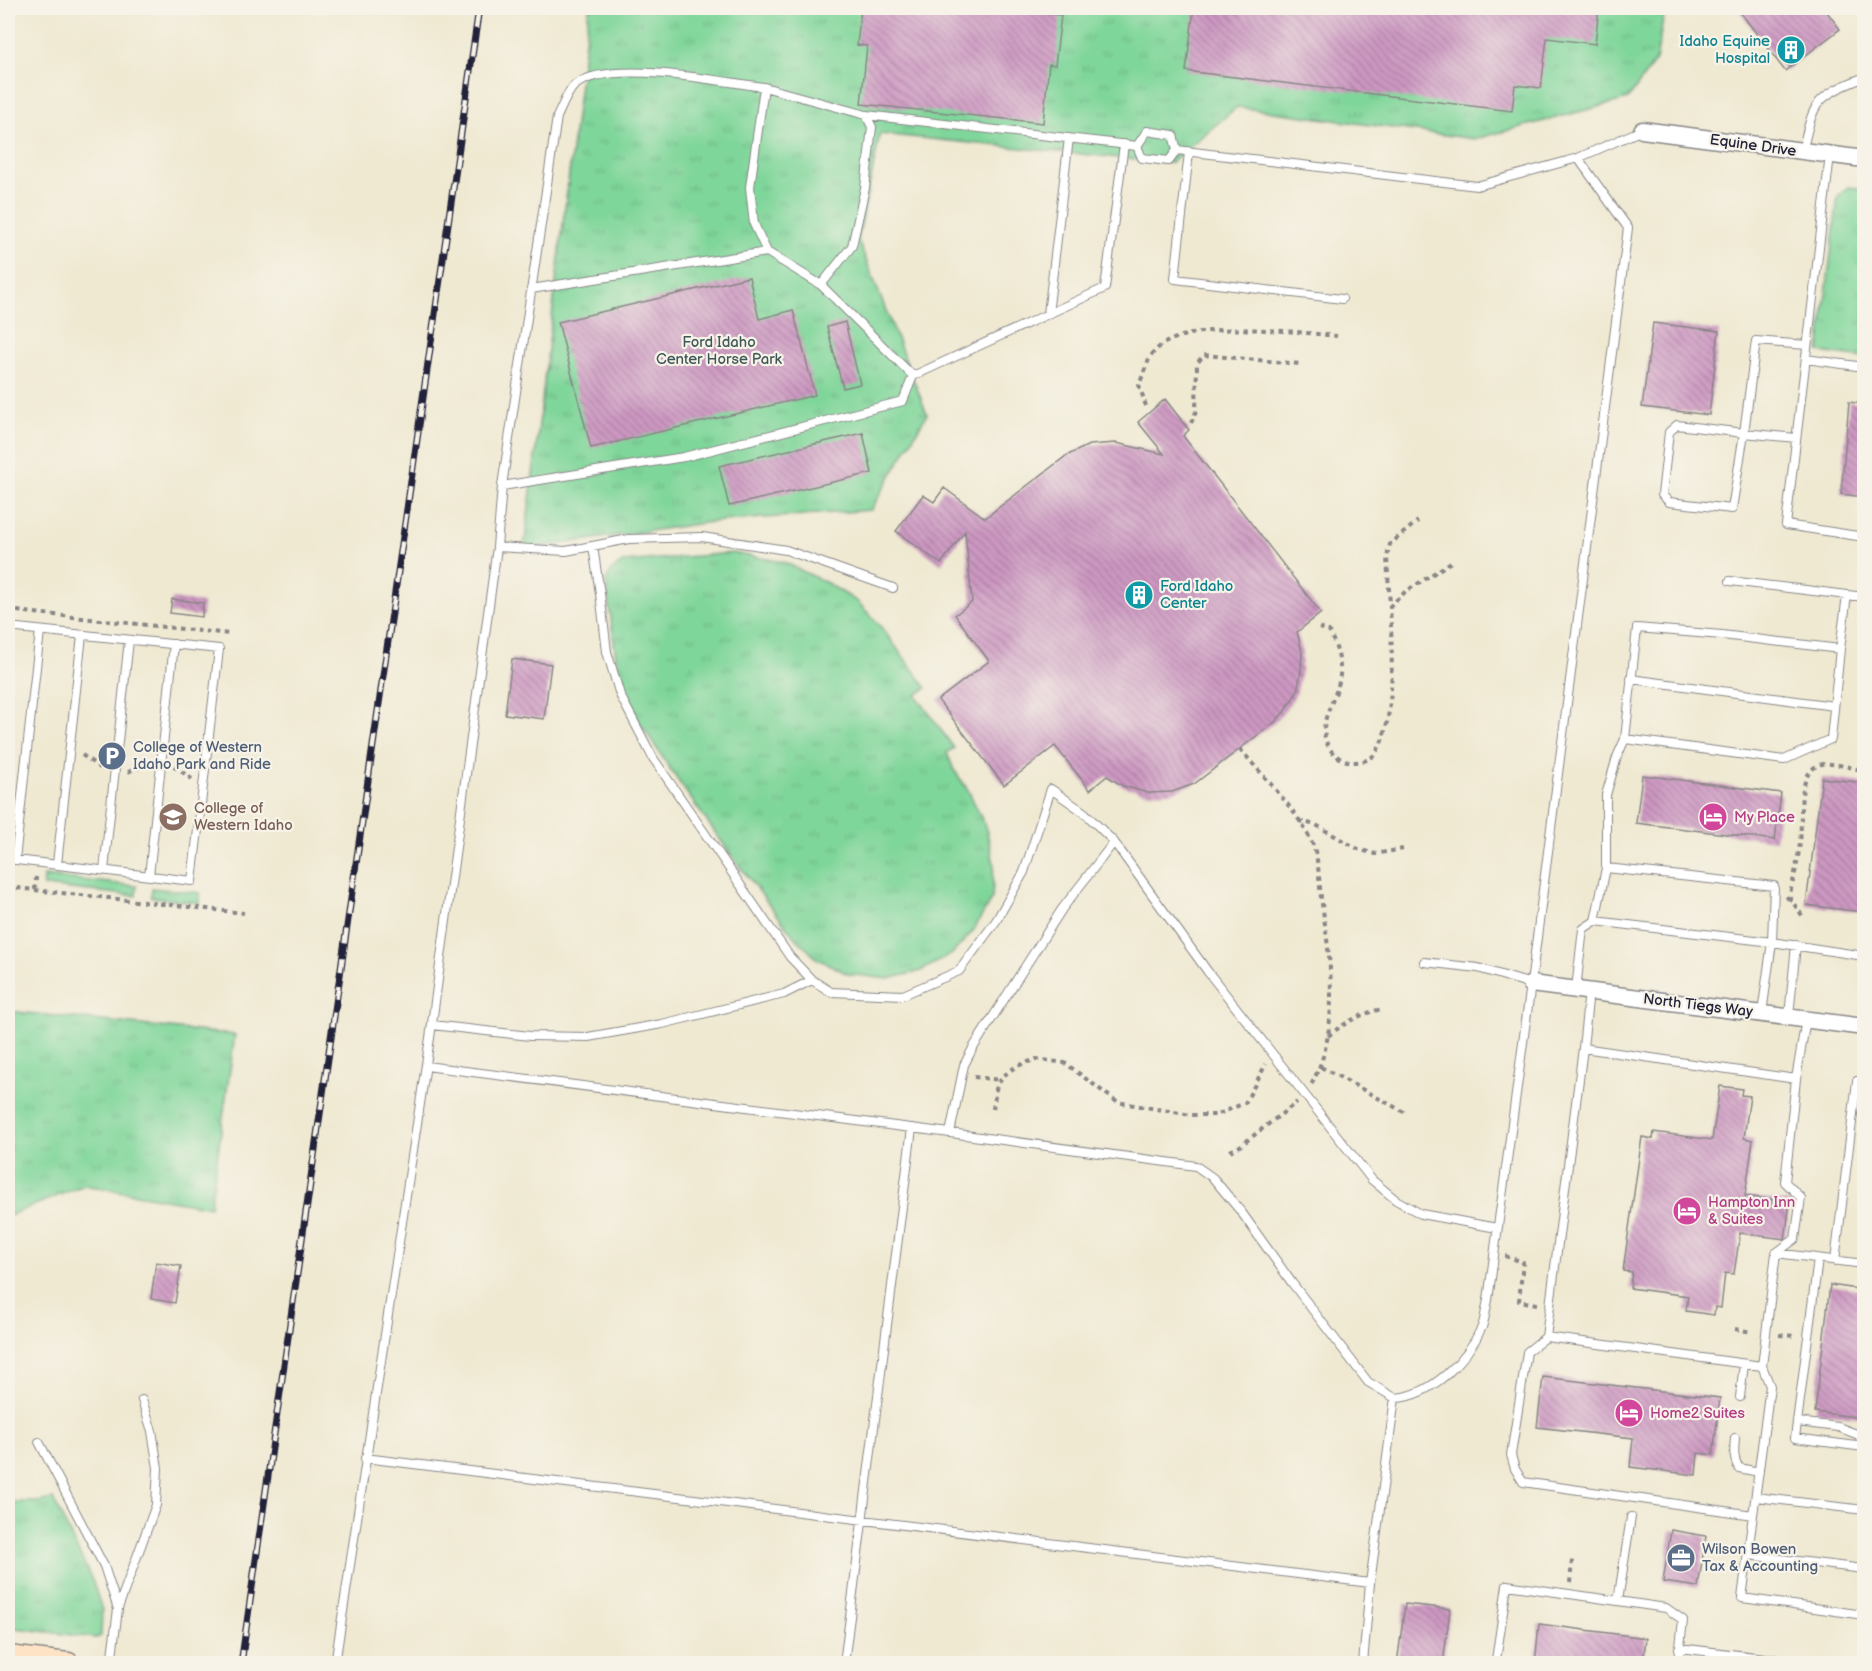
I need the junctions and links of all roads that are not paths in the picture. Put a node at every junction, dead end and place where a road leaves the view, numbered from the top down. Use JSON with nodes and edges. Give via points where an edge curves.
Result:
{"nodes":[{"id":1,"x":1864,"y":79,"type":"edge"},
{"id":2,"x":764,"y":87,"type":"junction"},
{"id":3,"x":866,"y":115,"type":"junction"},
{"id":4,"x":1642,"y":130,"type":"joint"},
{"id":5,"x":1069,"y":138,"type":"junction"},
{"id":6,"x":1124,"y":144,"type":"junction"},
{"id":7,"x":1137,"y":146,"type":"junction"},
{"id":8,"x":1177,"y":150,"type":"junction"},
{"id":9,"x":1190,"y":152,"type":"junction"},
{"id":10,"x":1802,"y":152,"type":"junction"},
{"id":11,"x":1830,"y":155,"type":"junction"},
{"id":12,"x":1578,"y":158,"type":"junction"},
{"id":13,"x":1864,"y":159,"type":"edge"},
{"id":14,"x":767,"y":252,"type":"junction"},
{"id":15,"x":821,"y":285,"type":"junction"},
{"id":16,"x":531,"y":289,"type":"junction"},
{"id":17,"x":1342,"y":299,"type":"dead end"},
{"id":18,"x":1048,"y":314,"type":"junction"},
{"id":19,"x":1807,"y":345,"type":"junction"},
{"id":20,"x":1806,"y":359,"type":"junction"},
{"id":21,"x":1864,"y":367,"type":"edge"},
{"id":22,"x":913,"y":376,"type":"junction"},
{"id":23,"x":1744,"y":433,"type":"junction"},
{"id":24,"x":1796,"y":438,"type":"junction"},
{"id":25,"x":502,"y":486,"type":"junction"},
{"id":26,"x":1864,"y":537,"type":"edge"},
{"id":27,"x":593,"y":546,"type":"junction"},
{"id":28,"x":497,"y":547,"type":"junction"},
{"id":29,"x":1730,"y":581,"type":"dead end"},
{"id":30,"x":893,"y":588,"type":"dead end"},
{"id":31,"x":1847,"y":595,"type":"junction"},
{"id":32,"x":1864,"y":597,"type":"edge"},
{"id":33,"x":8,"y":627,"type":"edge"},
{"id":34,"x":40,"y":631,"type":"junction"},
{"id":35,"x":82,"y":635,"type":"junction"},
{"id":36,"x":129,"y":640,"type":"junction"},
{"id":37,"x":174,"y":644,"type":"junction"},
{"id":38,"x":1840,"y":649,"type":"junction"},
{"id":39,"x":1631,"y":679,"type":"junction"},
{"id":40,"x":1834,"y":706,"type":"junction"},
{"id":41,"x":1625,"y":739,"type":"junction"},
{"id":42,"x":1114,"y":842,"type":"junction"},
{"id":43,"x":11,"y":859,"type":"edge"},
{"id":44,"x":57,"y":864,"type":"junction"},
{"id":45,"x":1606,"y":868,"type":"junction"},
{"id":46,"x":104,"y":870,"type":"junction"},
{"id":47,"x":149,"y":876,"type":"junction"},
{"id":48,"x":1595,"y":921,"type":"junction"},
{"id":49,"x":1772,"y":942,"type":"junction"},
{"id":50,"x":1796,"y":945,"type":"junction"},
{"id":51,"x":1864,"y":956,"type":"edge"},
{"id":52,"x":1424,"y":962,"type":"dead end"},
{"id":53,"x":812,"y":980,"type":"junction"},
{"id":54,"x":1531,"y":984,"type":"junction"},
{"id":55,"x":1583,"y":990,"type":"junction"},
{"id":56,"x":1762,"y":1013,"type":"junction"},
{"id":57,"x":1789,"y":1016,"type":"junction"},
{"id":58,"x":1806,"y":1019,"type":"junction"},
{"id":59,"x":432,"y":1025,"type":"junction"},
{"id":60,"x":1864,"y":1027,"type":"edge"},
{"id":61,"x":1583,"y":1048,"type":"junction"},
{"id":62,"x":426,"y":1066,"type":"junction"},
{"id":63,"x":1796,"y":1079,"type":"junction"},
{"id":64,"x":1861,"y":1081,"type":"edge"},
{"id":65,"x":912,"y":1128,"type":"junction"},
{"id":66,"x":950,"y":1132,"type":"junction"},
{"id":67,"x":1497,"y":1228,"type":"junction"},
{"id":68,"x":1776,"y":1253,"type":"junction"},
{"id":69,"x":1818,"y":1259,"type":"junction"},
{"id":70,"x":1835,"y":1261,"type":"junction"},
{"id":71,"x":1864,"y":1264,"type":"edge"},
{"id":72,"x":1546,"y":1337,"type":"junction"},
{"id":73,"x":1744,"y":1364,"type":"junction"},
{"id":74,"x":1762,"y":1366,"type":"junction"},
{"id":75,"x":1740,"y":1397,"type":"dead end"},
{"id":76,"x":1395,"y":1398,"type":"junction"},
{"id":77,"x":142,"y":1400,"type":"dead end"},
{"id":78,"x":1797,"y":1422,"type":"junction"},
{"id":79,"x":1735,"y":1438,"type":"dead end"},
{"id":80,"x":39,"y":1443,"type":"dead end"},
{"id":81,"x":1864,"y":1447,"type":"edge"},
{"id":82,"x":365,"y":1458,"type":"junction"},
{"id":83,"x":1759,"y":1472,"type":"junction"},
{"id":84,"x":1756,"y":1497,"type":"junction"},
{"id":85,"x":1864,"y":1510,"type":"edge"},
{"id":86,"x":1753,"y":1515,"type":"junction"},
{"id":87,"x":1631,"y":1517,"type":"dead end"},
{"id":88,"x":862,"y":1520,"type":"junction"},
{"id":89,"x":1748,"y":1555,"type":"junction"},
{"id":90,"x":1864,"y":1569,"type":"edge"},
{"id":91,"x":1370,"y":1583,"type":"junction"},
{"id":92,"x":1618,"y":1600,"type":"junction"},
{"id":93,"x":118,"y":1609,"type":"junction"},
{"id":94,"x":1864,"y":1615,"type":"edge"},
{"id":95,"x":1679,"y":1648,"type":"junction"},
{"id":96,"x":1710,"y":1652,"type":"junction"},
{"id":97,"x":8,"y":1657,"type":"edge"},
{"id":98,"x":1496,"y":1660,"type":"dead end"},
{"id":99,"x":1807,"y":1663,"type":"edge"},
{"id":100,"x":68,"y":1664,"type":"edge"},
{"id":101,"x":111,"y":1664,"type":"edge"},
{"id":102,"x":335,"y":1664,"type":"edge"},
{"id":103,"x":844,"y":1664,"type":"edge"},
{"id":104,"x":1363,"y":1664,"type":"edge"},
{"id":105,"x":1678,"y":1664,"type":"edge"},
{"id":106,"x":1708,"y":1664,"type":"edge"}],
"edges":[{"from":1,"to":10,"type":"lane","via":[[1831,90],[1813,108]]},
{"from":2,"to":3,"type":"lane"},
{"from":2,"to":14,"type":"lane","via":[[750,187],[754,224]]},
{"from":2,"to":16,"type":"lane","via":[[637,71],[588,77],[573,87],[557,117]]},
{"from":3,"to":5,"type":"lane"},
{"from":3,"to":15,"type":"lane","via":[[872,127],[865,188],[852,246]]},
{"from":4,"to":10,"type":"street","name":"Equine Drive"},
{"from":4,"to":12,"type":"lane"},
{"from":5,"to":6,"type":"lane"},
{"from":5,"to":18,"type":"lane"},
{"from":6,"to":7,"type":"lane"},
{"from":6,"to":18,"type":"lane","via":[[1105,288]]},
{"from":7,"to":8,"type":"lane","via":[[1142,158],[1169,161]]},
{"from":7,"to":8,"type":"lane","via":[[1147,131],[1173,135]]},
{"from":8,"to":9,"type":"lane"},
{"from":9,"to":12,"type":"lane","via":[[1477,186]]},
{"from":9,"to":17,"type":"lane","via":[[1175,279]]},
{"from":10,"to":11,"type":"street","name":"Equine Drive"},
{"from":11,"to":13,"type":"street","name":"Equine Drive"},
{"from":11,"to":19,"type":"lane"},
{"from":12,"to":54,"type":"lane","via":[[1628,228]]},
{"from":14,"to":15,"type":"lane"},
{"from":14,"to":16,"type":"lane"},
{"from":15,"to":22,"type":"lane"},
{"from":16,"to":25,"type":"lane"},
{"from":18,"to":22,"type":"lane"},
{"from":19,"to":20,"type":"lane"},
{"from":19,"to":23,"type":"lane","via":[[1756,341]]},
{"from":20,"to":21,"type":"lane"},
{"from":20,"to":24,"type":"lane"},
{"from":22,"to":25,"type":"lane","via":[[903,401],[684,457]]},
{"from":23,"to":23,"type":"lane","via":[[1673,427],[1669,432],[1662,489],[1665,499],[1732,510]]},
{"from":23,"to":24,"type":"lane"},
{"from":24,"to":26,"type":"lane","via":[[1786,525]]},
{"from":25,"to":28,"type":"lane"},
{"from":27,"to":28,"type":"lane","via":[[566,551]]},
{"from":27,"to":30,"type":"lane","via":[[629,539],[702,537],[786,550]]},
{"from":27,"to":53,"type":"lane","via":[[607,652],[620,695],[653,758],[790,957]]},
{"from":28,"to":59,"type":"lane"},
{"from":29,"to":31,"type":"lane"},
{"from":31,"to":32,"type":"lane"},
{"from":31,"to":38,"type":"lane"},
{"from":33,"to":34,"type":"lane"},
{"from":34,"to":35,"type":"lane"},
{"from":34,"to":43,"type":"lane"},
{"from":35,"to":36,"type":"lane"},
{"from":35,"to":44,"type":"lane"},
{"from":36,"to":37,"type":"lane"},
{"from":36,"to":46,"type":"lane"},
{"from":37,"to":47,"type":"lane"},
{"from":37,"to":47,"type":"lane","via":[[219,649],[192,881]]},
{"from":38,"to":39,"type":"lane","via":[[1637,628]]},
{"from":38,"to":40,"type":"lane"},
{"from":39,"to":40,"type":"lane"},
{"from":39,"to":41,"type":"lane"},
{"from":40,"to":41,"type":"lane","via":[[1831,739],[1784,760]]},
{"from":41,"to":45,"type":"lane","via":[[1605,795]]},
{"from":42,"to":53,"type":"lane","via":[[1051,789],[1024,872],[996,921],[959,971],[903,995],[831,992]]},
{"from":42,"to":66,"type":"lane","via":[[1062,909],[973,1048],[964,1065]]},
{"from":42,"to":67,"type":"lane","via":[[1208,972],[1372,1180],[1421,1214]]},
{"from":43,"to":44,"type":"lane"},
{"from":44,"to":46,"type":"lane"},
{"from":45,"to":48,"type":"lane"},
{"from":45,"to":49,"type":"lane","via":[[1774,886]]},
{"from":46,"to":47,"type":"lane"},
{"from":48,"to":49,"type":"lane"},
{"from":48,"to":55,"type":"lane","via":[[1583,929]]},
{"from":49,"to":50,"type":"lane"},
{"from":49,"to":56,"type":"lane"},
{"from":50,"to":51,"type":"lane"},
{"from":50,"to":57,"type":"lane"},
{"from":52,"to":54,"type":"lane","via":[[1478,968]]},
{"from":53,"to":59,"type":"lane","via":[[784,994],[662,1024],[588,1037],[530,1036]]},
{"from":54,"to":55,"type":"street","name":"North Tiegs Way"},
{"from":54,"to":67,"type":"lane"},
{"from":55,"to":56,"type":"street","name":"North Tiegs Way"},
{"from":55,"to":61,"type":"lane"},
{"from":56,"to":57,"type":"street","name":"North Tiegs Way"},
{"from":57,"to":58,"type":"street","name":"North Tiegs Way"},
{"from":58,"to":60,"type":"street","name":"North Tiegs Way"},
{"from":58,"to":63,"type":"lane"},
{"from":59,"to":62,"type":"lane"},
{"from":61,"to":63,"type":"lane"},
{"from":61,"to":72,"type":"lane"},
{"from":62,"to":65,"type":"lane"},
{"from":62,"to":82,"type":"lane"},
{"from":63,"to":68,"type":"lane","via":[[1785,1182],[1801,1198],[1795,1239]]},
{"from":64,"to":70,"type":"lane"},
{"from":65,"to":66,"type":"lane"},
{"from":65,"to":88,"type":"lane"},
{"from":66,"to":76,"type":"lane","via":[[1196,1166],[1213,1178],[1242,1213],[1368,1382]]},
{"from":67,"to":76,"type":"lane","via":[[1482,1326],[1468,1351],[1443,1377],[1408,1397]]},
{"from":68,"to":69,"type":"lane"},
{"from":68,"to":74,"type":"lane"},
{"from":69,"to":70,"type":"lane"},
{"from":69,"to":78,"type":"lane"},
{"from":70,"to":71,"type":"lane"},
{"from":72,"to":73,"type":"lane"},
{"from":72,"to":86,"type":"lane","via":[[1527,1352],[1525,1364],[1511,1455],[1523,1482]]},
{"from":73,"to":74,"type":"lane"},
{"from":73,"to":75,"type":"lane"},
{"from":74,"to":83,"type":"lane","via":[[1770,1386]]},
{"from":76,"to":91,"type":"lane"},
{"from":77,"to":93,"type":"lane","via":[[158,1468],[156,1505]]},
{"from":78,"to":81,"type":"lane","via":[[1838,1426],[1859,1435]]},
{"from":78,"to":81,"type":"lane","via":[[1795,1437]]},
{"from":79,"to":83,"type":"lane","via":[[1734,1455],[1739,1468]]},
{"from":80,"to":93,"type":"lane","via":[[104,1566]]},
{"from":82,"to":88,"type":"lane"},
{"from":82,"to":102,"type":"lane"},
{"from":83,"to":84,"type":"lane"},
{"from":84,"to":85,"type":"lane"},
{"from":84,"to":86,"type":"lane"},
{"from":86,"to":89,"type":"lane"},
{"from":87,"to":92,"type":"lane"},
{"from":88,"to":91,"type":"lane"},
{"from":88,"to":103,"type":"lane"},
{"from":89,"to":90,"type":"lane"},
{"from":89,"to":94,"type":"lane","via":[[1742,1598]]},
{"from":91,"to":104,"type":"lane"},
{"from":92,"to":95,"type":"lane","via":[[1666,1608],[1683,1620]]},
{"from":92,"to":98,"type":"lane","via":[[1507,1585]]},
{"from":93,"to":101,"type":"lane"},
{"from":95,"to":96,"type":"lane"},
{"from":95,"to":105,"type":"lane"},
{"from":96,"to":99,"type":"lane"},
{"from":96,"to":106,"type":"lane"},
{"from":97,"to":100,"type":"main road"}]}
